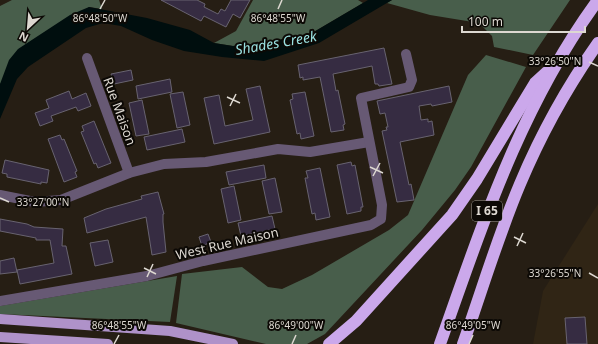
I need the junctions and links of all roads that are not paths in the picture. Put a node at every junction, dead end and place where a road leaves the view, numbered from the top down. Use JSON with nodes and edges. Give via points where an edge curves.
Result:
{"nodes":[{"id":1,"x":598,"y":0,"type":"edge"},
{"id":2,"x":598,"y":43,"type":"edge"},
{"id":3,"x":406,"y":54,"type":"dead end"},
{"id":4,"x":87,"y":58,"type":"dead end"},
{"id":5,"x":540,"y":83,"type":"junction"},
{"id":6,"x":369,"y":142,"type":"junction"},
{"id":7,"x":129,"y":173,"type":"junction"},
{"id":8,"x":0,"y":195,"type":"edge"},
{"id":9,"x":0,"y":301,"type":"edge"},
{"id":10,"x":477,"y":305,"type":"junction"},
{"id":11,"x":0,"y":319,"type":"edge"},
{"id":12,"x":356,"y":321,"type":"junction"},
{"id":13,"x":0,"y":337,"type":"edge"},
{"id":14,"x":108,"y":344,"type":"edge"},
{"id":15,"x":233,"y":344,"type":"edge"},
{"id":16,"x":329,"y":344,"type":"edge"},
{"id":17,"x":344,"y":344,"type":"edge"},
{"id":18,"x":440,"y":344,"type":"edge"},
{"id":19,"x":463,"y":344,"type":"edge"},
{"id":20,"x":468,"y":344,"type":"edge"}],
"edges":[{"from":1,"to":5,"type":"highway","number":"I 65","via":[[555,66]]},
{"from":2,"to":10,"type":"highway","number":"I 65","via":[[570,86],[534,152],[506,218]]},
{"from":3,"to":6,"type":"street","name":"West Rue Maison","via":[[412,80],[409,87],[361,98]]},
{"from":4,"to":7,"type":"street","name":"Rue Maison"},
{"from":5,"to":12,"type":"highway","via":[[452,215]]},
{"from":5,"to":18,"type":"highway","number":"I 65","via":[[505,164]]},
{"from":6,"to":7,"type":"street","via":[[310,152],[278,149],[206,162],[164,164]]},
{"from":6,"to":9,"type":"street","name":"West Rue Maison","via":[[382,205],[381,219],[371,225],[203,261],[147,276]]},
{"from":7,"to":8,"type":"street","via":[[61,200],[35,202]]},
{"from":10,"to":19,"type":"highway","number":"I 65"},
{"from":10,"to":20,"type":"highway"},
{"from":11,"to":15,"type":"main road","via":[[170,331]]},
{"from":12,"to":16,"type":"highway"},
{"from":12,"to":17,"type":"highway"},
{"from":13,"to":14,"type":"main road"}]}
